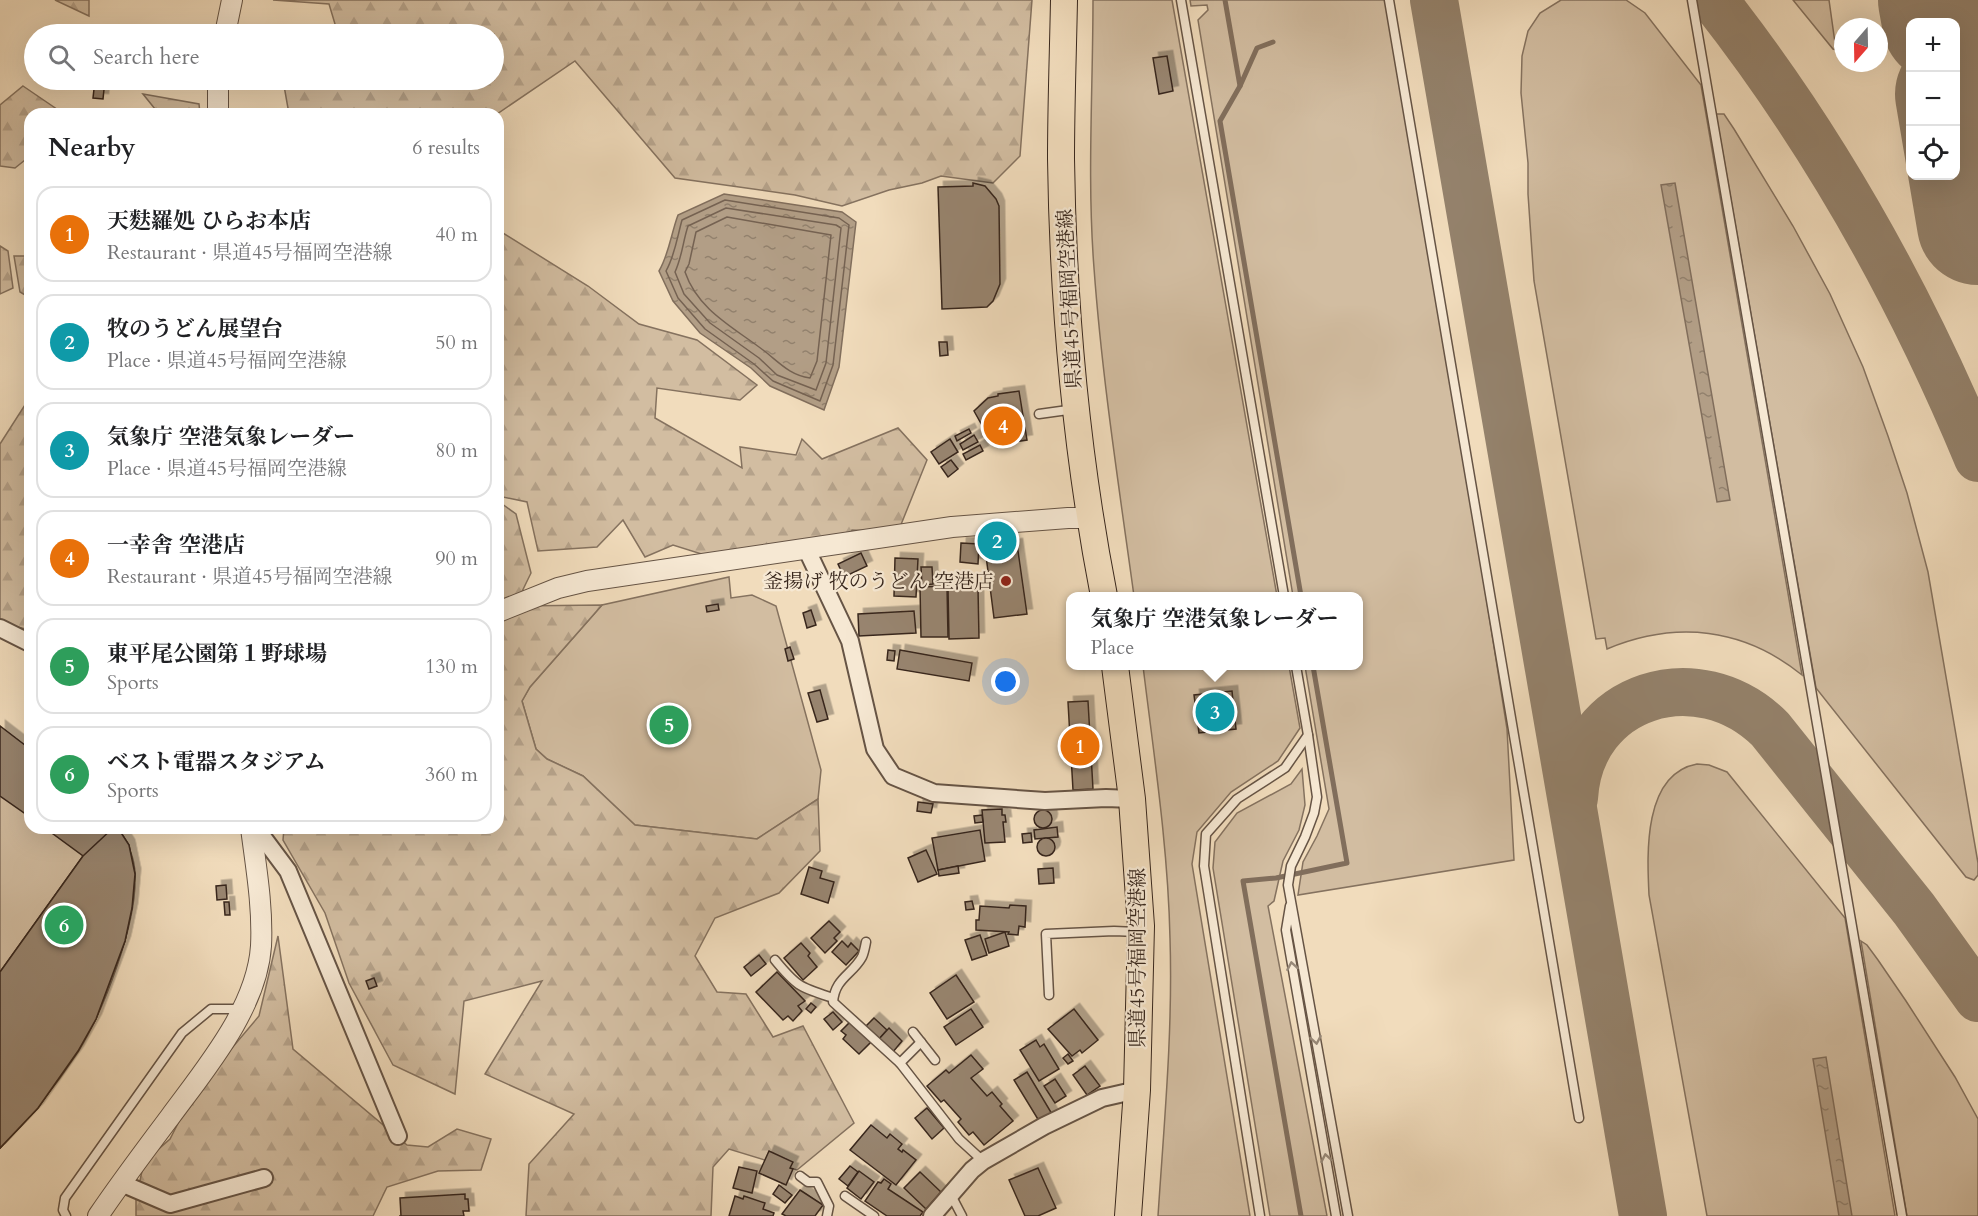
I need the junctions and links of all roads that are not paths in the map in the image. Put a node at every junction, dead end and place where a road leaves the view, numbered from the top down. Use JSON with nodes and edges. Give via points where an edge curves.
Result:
{"nodes":[{"id":1,"x":232,"y":0,"type":"edge"},
{"id":2,"x":1064,"y":0,"type":"edge"},
{"id":3,"x":1181,"y":0,"type":"edge"},
{"id":4,"x":1389,"y":0,"type":"edge"},
{"id":5,"x":1692,"y":0,"type":"edge"},
{"id":6,"x":227,"y":24,"type":"edge"},
{"id":7,"x":218,"y":90,"type":"edge"},
{"id":8,"x":218,"y":108,"type":"edge"},
{"id":9,"x":1076,"y":409,"type":"junction"},
{"id":10,"x":1039,"y":414,"type":"dead end"},
{"id":11,"x":1090,"y":518,"type":"junction"},
{"id":12,"x":806,"y":548,"type":"junction"},
{"id":13,"x":1103,"y":592,"type":"edge"},
{"id":14,"x":1283,"y":592,"type":"edge"},
{"id":15,"x":504,"y":610,"type":"edge"},
{"id":16,"x":0,"y":627,"type":"edge"},
{"id":17,"x":24,"y":640,"type":"edge"},
{"id":18,"x":1115,"y":670,"type":"edge"},
{"id":19,"x":1297,"y":670,"type":"edge"},
{"id":20,"x":1308,"y":735,"type":"junction"},
{"id":21,"x":1132,"y":799,"type":"junction"},
{"id":22,"x":252,"y":834,"type":"edge"},
{"id":23,"x":260,"y":834,"type":"edge"},
{"id":24,"x":1291,"y":899,"type":"junction"},
{"id":25,"x":1141,"y":933,"type":"junction"},
{"id":26,"x":866,"y":942,"type":"dead end"},
{"id":27,"x":775,"y":960,"type":"dead end"},
{"id":28,"x":1049,"y":995,"type":"dead end"},
{"id":29,"x":833,"y":998,"type":"junction"},
{"id":30,"x":242,"y":1009,"type":"junction"},
{"id":31,"x":913,"y":1032,"type":"dead end"},
{"id":32,"x":921,"y":1042,"type":"junction"},
{"id":33,"x":935,"y":1060,"type":"dead end"},
{"id":34,"x":900,"y":1063,"type":"junction"},
{"id":35,"x":1137,"y":1090,"type":"junction"},
{"id":36,"x":1579,"y":1118,"type":"dead end"},
{"id":37,"x":398,"y":1136,"type":"dead end"},
{"id":38,"x":983,"y":1161,"type":"junction"},
{"id":39,"x":800,"y":1176,"type":"dead end"},
{"id":40,"x":264,"y":1178,"type":"dead end"},
{"id":41,"x":120,"y":1183,"type":"junction"},
{"id":42,"x":951,"y":1195,"type":"junction"},
{"id":43,"x":845,"y":1196,"type":"dead end"},
{"id":44,"x":66,"y":1216,"type":"edge"},
{"id":45,"x":98,"y":1216,"type":"edge"},
{"id":46,"x":827,"y":1216,"type":"edge"},
{"id":47,"x":873,"y":1216,"type":"edge"},
{"id":48,"x":932,"y":1216,"type":"edge"},
{"id":49,"x":962,"y":1216,"type":"edge"},
{"id":50,"x":1128,"y":1216,"type":"edge"},
{"id":51,"x":1260,"y":1216,"type":"edge"},
{"id":52,"x":1336,"y":1216,"type":"edge"},
{"id":53,"x":1348,"y":1216,"type":"edge"},
{"id":54,"x":1902,"y":1216,"type":"edge"}],
"edges":[{"from":1,"to":6,"type":"street"},
{"from":2,"to":9,"type":"main road","name":"県道45号福岡空港線","via":[[1061,159],[1066,301]]},
{"from":3,"to":14,"type":"lane"},
{"from":4,"to":36,"type":"lane"},
{"from":5,"to":54,"type":"lane"},
{"from":7,"to":8,"type":"street"},
{"from":9,"to":10,"type":"lane"},
{"from":9,"to":11,"type":"main road","name":"県道45号福岡空港線"},
{"from":11,"to":12,"type":"street","via":[[1040,525],[952,527]]},
{"from":11,"to":13,"type":"main road","name":"県道45号福岡空港線"},
{"from":12,"to":15,"type":"street","via":[[587,581]]},
{"from":12,"to":21,"type":"street","via":[[850,641],[875,749],[892,776],[934,793]]},
{"from":16,"to":17,"type":"street"},
{"from":18,"to":21,"type":"main road","name":"県道45号福岡空港線"},
{"from":19,"to":20,"type":"lane"},
{"from":20,"to":24,"type":"lane","via":[[1317,797],[1311,821],[1290,866]]},
{"from":20,"to":51,"type":"lane","via":[[1285,768],[1237,800],[1206,834],[1204,866]]},
{"from":21,"to":25,"type":"main road","name":"県道45号福岡空港線"},
{"from":22,"to":30,"type":"street","via":[[261,909],[261,948],[257,971]]},
{"from":23,"to":37,"type":"street","via":[[288,871]]},
{"from":52,"to":24,"type":"lane","one_way":true,"via":[[1286,930]]},
{"from":24,"to":53,"type":"lane","one_way":true},
{"from":25,"to":28,"type":"lane","via":[[1046,934]]},
{"from":25,"to":35,"type":"main road","name":"県道45号福岡空港線"},
{"from":26,"to":29,"type":"lane","via":[[862,957],[839,983]]},
{"from":27,"to":29,"type":"lane","via":[[801,987]]},
{"from":29,"to":34,"type":"lane"},
{"from":30,"to":41,"type":"street","via":[[191,1089]]},
{"from":30,"to":44,"type":"lane","via":[[211,1009],[182,1033],[65,1198]]},
{"from":31,"to":32,"type":"lane"},
{"from":32,"to":33,"type":"lane"},
{"from":32,"to":34,"type":"lane"},
{"from":34,"to":38,"type":"lane","via":[[958,1139]]},
{"from":35,"to":38,"type":"street","via":[[1102,1098]]},
{"from":35,"to":50,"type":"main road","name":"県道45号福岡空港線"},
{"from":38,"to":42,"type":"street"},
{"from":39,"to":46,"type":"lane","via":[[817,1182],[829,1206]]},
{"from":40,"to":41,"type":"street","via":[[170,1204]]},
{"from":41,"to":45,"type":"street"},
{"from":42,"to":48,"type":"street"},
{"from":42,"to":49,"type":"lane"},
{"from":43,"to":47,"type":"lane"}]}
